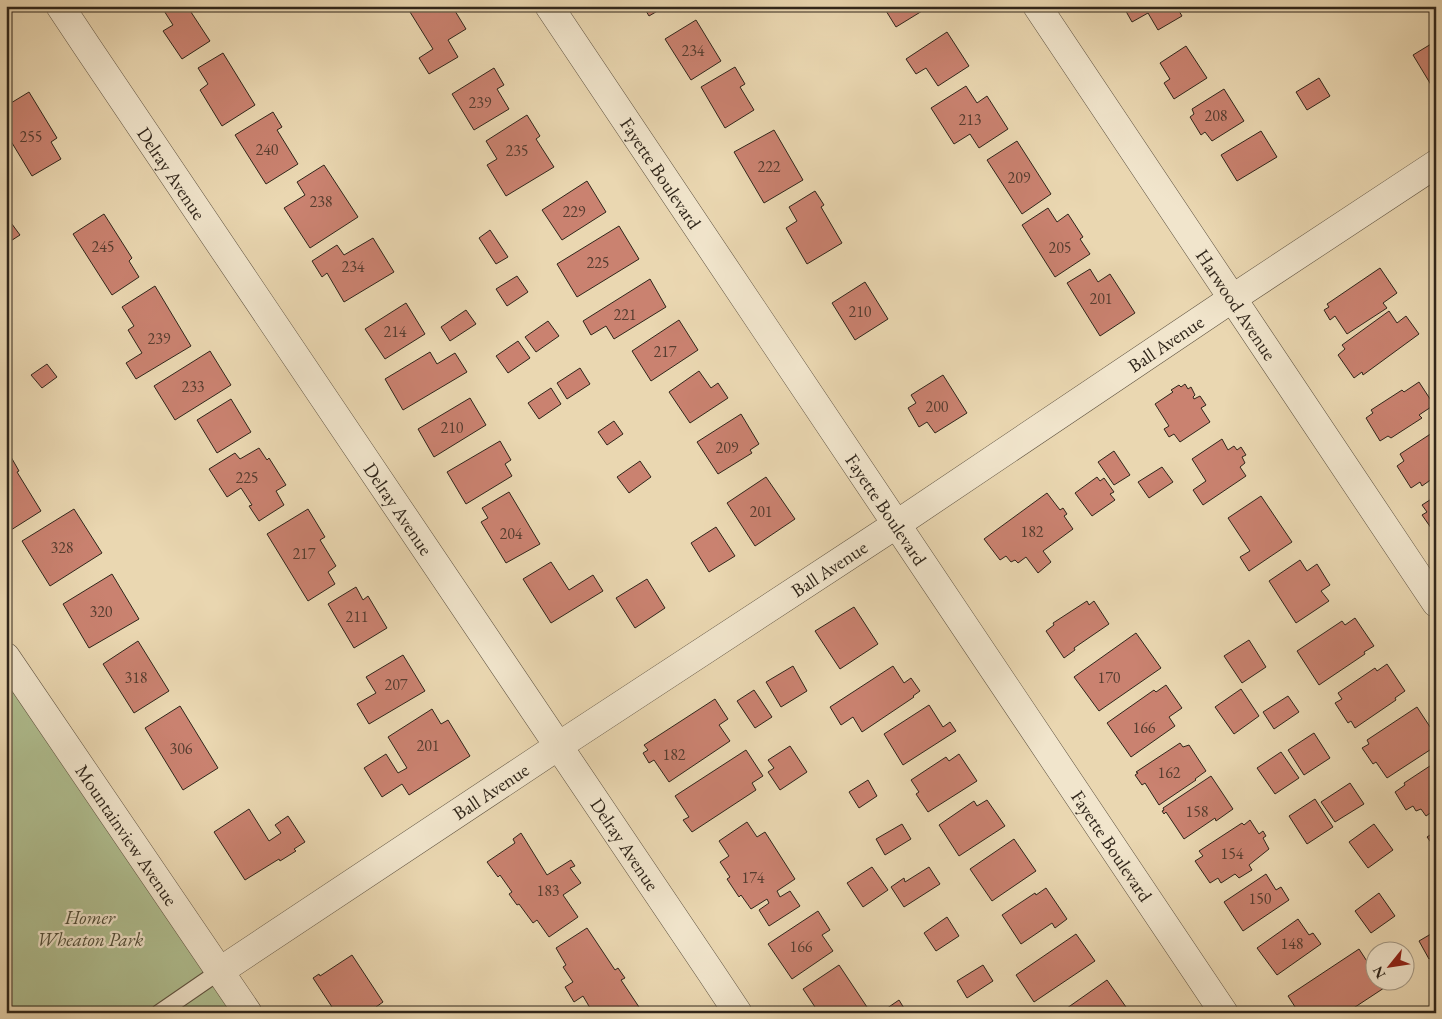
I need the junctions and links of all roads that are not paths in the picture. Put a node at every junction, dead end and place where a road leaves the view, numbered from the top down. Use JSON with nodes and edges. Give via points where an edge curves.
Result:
{"nodes":[{"id":1,"x":60,"y":6,"type":"edge"},
{"id":2,"x":549,"y":6,"type":"edge"},
{"id":3,"x":1037,"y":6,"type":"edge"},
{"id":4,"x":1436,"y":164,"type":"edge"},
{"id":5,"x":1232,"y":298,"type":"junction"},
{"id":6,"x":897,"y":524,"type":"junction"},
{"id":7,"x":1436,"y":603,"type":"edge"},
{"id":8,"x":6,"y":656,"type":"edge"},
{"id":9,"x":560,"y":745,"type":"junction"},
{"id":10,"x":220,"y":971,"type":"junction"},
{"id":11,"x":159,"y":1013,"type":"edge"},
{"id":12,"x":248,"y":1013,"type":"edge"},
{"id":13,"x":738,"y":1013,"type":"edge"},
{"id":14,"x":1224,"y":1013,"type":"edge"}],
"edges":[{"from":1,"to":9,"type":"street","name":"Delray Avenue"},
{"from":2,"to":6,"type":"street","name":"Fayette Boulevard"},
{"from":3,"to":5,"type":"street","name":"Harwood Avenue"},
{"from":4,"to":5,"type":"street","name":"Ball Avenue"},
{"from":5,"to":6,"type":"street","name":"Ball Avenue"},
{"from":5,"to":7,"type":"street","name":"Harwood Avenue"},
{"from":6,"to":9,"type":"street","name":"Ball Avenue"},
{"from":6,"to":14,"type":"street","name":"Fayette Boulevard"},
{"from":8,"to":10,"type":"street","name":"Mountainview Avenue"},
{"from":9,"to":10,"type":"street","name":"Ball Avenue"},
{"from":9,"to":13,"type":"street","name":"Delray Avenue"},
{"from":10,"to":11,"type":"lane"},
{"from":10,"to":12,"type":"street","name":"Mountainview Avenue"}]}
